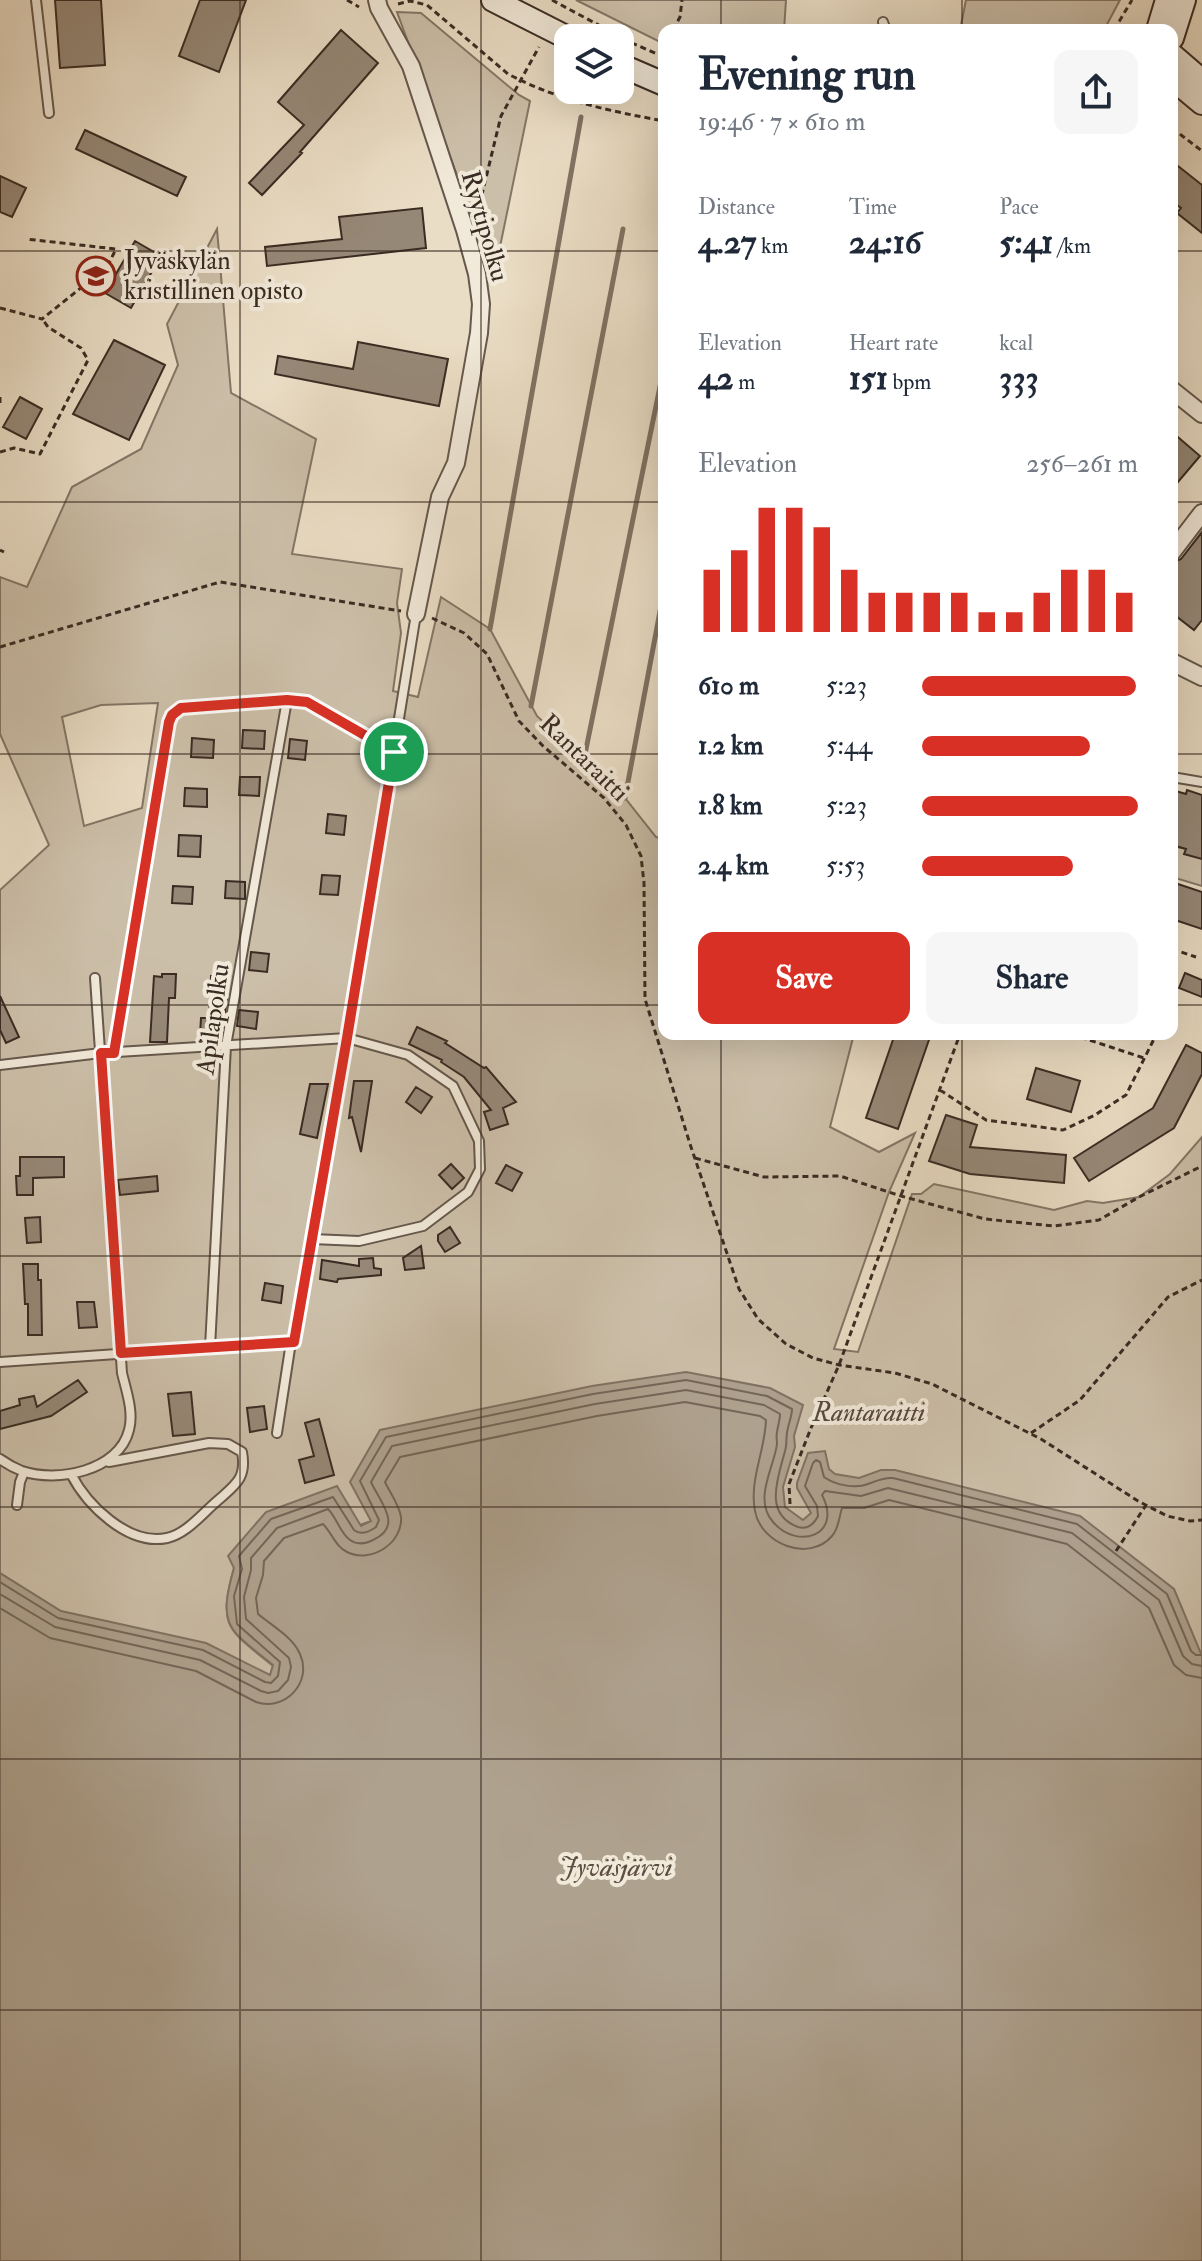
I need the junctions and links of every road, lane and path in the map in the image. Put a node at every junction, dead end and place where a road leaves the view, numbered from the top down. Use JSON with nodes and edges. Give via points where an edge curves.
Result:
{"nodes":[{"id":1,"x":36,"y":0,"type":"edge"},
{"id":2,"x":347,"y":0,"type":"edge"},
{"id":3,"x":493,"y":0,"type":"edge"},
{"id":4,"x":552,"y":0,"type":"edge"},
{"id":5,"x":682,"y":0,"type":"edge"},
{"id":6,"x":1132,"y":0,"type":"edge"},
{"id":7,"x":1167,"y":0,"type":"edge"},
{"id":8,"x":1184,"y":0,"type":"edge"},
{"id":9,"x":378,"y":4,"type":"edge"},
{"id":10,"x":676,"y":24,"type":"edge"},
{"id":11,"x":1118,"y":24,"type":"edge"},
{"id":12,"x":1160,"y":24,"type":"edge"},
{"id":13,"x":1176,"y":24,"type":"edge"},
{"id":14,"x":554,"y":31,"type":"edge"},
{"id":15,"x":540,"y":44,"type":"dead end"},
{"id":16,"x":658,"y":54,"type":"edge"},
{"id":17,"x":1178,"y":60,"type":"edge"},
{"id":18,"x":634,"y":71,"type":"edge"},
{"id":19,"x":520,"y":80,"type":"junction"},
{"id":20,"x":658,"y":81,"type":"edge"},
{"id":21,"x":1202,"y":81,"type":"edge"},
{"id":22,"x":1178,"y":83,"type":"edge"},
{"id":23,"x":1202,"y":103,"type":"edge"},
{"id":24,"x":49,"y":113,"type":"dead end"},
{"id":25,"x":658,"y":120,"type":"edge"},
{"id":26,"x":1178,"y":133,"type":"edge"},
{"id":27,"x":1202,"y":151,"type":"edge"},
{"id":28,"x":465,"y":230,"type":"junction"},
{"id":29,"x":26,"y":239,"type":"dead end"},
{"id":30,"x":0,"y":308,"type":"edge"},
{"id":31,"x":42,"y":319,"type":"junction"},
{"id":32,"x":1178,"y":395,"type":"edge"},
{"id":33,"x":0,"y":397,"type":"edge"},
{"id":34,"x":0,"y":404,"type":"edge"},
{"id":35,"x":1202,"y":414,"type":"edge"},
{"id":36,"x":0,"y":452,"type":"edge"},
{"id":37,"x":1200,"y":522,"type":"edge"},
{"id":38,"x":1178,"y":546,"type":"edge"},
{"id":39,"x":416,"y":614,"type":"junction"},
{"id":40,"x":0,"y":647,"type":"edge"},
{"id":41,"x":1178,"y":665,"type":"edge"},
{"id":42,"x":1202,"y":677,"type":"edge"},
{"id":43,"x":287,"y":700,"type":"junction"},
{"id":44,"x":394,"y":752,"type":"junction"},
{"id":45,"x":1178,"y":778,"type":"edge"},
{"id":46,"x":1202,"y":782,"type":"edge"},
{"id":47,"x":1178,"y":951,"type":"edge"},
{"id":48,"x":1196,"y":957,"type":"dead end"},
{"id":49,"x":95,"y":978,"type":"dead end"},
{"id":50,"x":347,"y":1038,"type":"junction"},
{"id":51,"x":958,"y":1040,"type":"edge"},
{"id":52,"x":1091,"y":1040,"type":"edge"},
{"id":53,"x":1154,"y":1040,"type":"edge"},
{"id":54,"x":226,"y":1046,"type":"junction"},
{"id":55,"x":101,"y":1053,"type":"junction"},
{"id":56,"x":114,"y":1053,"type":"junction"},
{"id":57,"x":1145,"y":1058,"type":"junction"},
{"id":58,"x":0,"y":1065,"type":"edge"},
{"id":59,"x":940,"y":1090,"type":"junction"},
{"id":60,"x":695,"y":1158,"type":"junction"},
{"id":61,"x":1202,"y":1166,"type":"edge"},
{"id":62,"x":901,"y":1196,"type":"junction"},
{"id":63,"x":312,"y":1239,"type":"junction"},
{"id":64,"x":1202,"y":1280,"type":"edge"},
{"id":65,"x":291,"y":1342,"type":"junction"},
{"id":66,"x":210,"y":1347,"type":"junction"},
{"id":67,"x":121,"y":1353,"type":"junction"},
{"id":68,"x":0,"y":1362,"type":"edge"},
{"id":69,"x":839,"y":1365,"type":"junction"},
{"id":70,"x":277,"y":1433,"type":"dead end"},
{"id":71,"x":1030,"y":1433,"type":"junction"},
{"id":72,"x":0,"y":1459,"type":"edge"},
{"id":73,"x":101,"y":1463,"type":"junction"},
{"id":74,"x":24,"y":1472,"type":"junction"},
{"id":75,"x":71,"y":1474,"type":"junction"},
{"id":76,"x":790,"y":1504,"type":"dead end"},
{"id":77,"x":17,"y":1505,"type":"dead end"},
{"id":78,"x":1146,"y":1505,"type":"junction"},
{"id":79,"x":1202,"y":1520,"type":"edge"},
{"id":80,"x":1116,"y":1551,"type":"dead end"}],
"edges":[{"from":1,"to":24,"type":"lane"},
{"from":2,"to":9,"type":"path","via":[[364,9]]},
{"from":3,"to":14,"type":"main road"},
{"from":4,"to":16,"type":"path"},
{"from":5,"to":10,"type":"path"},
{"from":6,"to":11,"type":"path"},
{"from":7,"to":12,"type":"main road"},
{"from":8,"to":13,"type":"main road"},
{"from":9,"to":19,"type":"path","via":[[427,5]]},
{"from":9,"to":28,"type":"street","name":"Ryytipolku","via":[[411,66]]},
{"from":15,"to":19,"type":"path"},
{"from":17,"to":21,"type":"main road"},
{"from":18,"to":20,"type":"main road"},
{"from":19,"to":25,"type":"path","via":[[561,98]]},
{"from":19,"to":28,"type":"path","via":[[501,116],[478,214]]},
{"from":22,"to":23,"type":"main road"},
{"from":26,"to":27,"type":"path"},
{"from":28,"to":39,"type":"street","name":"Ryytipolku","via":[[477,274],[479,333],[456,463],[440,497]]},
{"from":29,"to":31,"type":"path","via":[[116,249],[101,279],[87,283]]},
{"from":30,"to":31,"type":"path"},
{"from":31,"to":36,"type":"path","via":[[81,348],[88,360],[40,454],[14,448]]},
{"from":32,"to":35,"type":"street"},
{"from":33,"to":34,"type":"path"},
{"from":37,"to":38,"type":"street"},
{"from":39,"to":40,"type":"path","name":"Rantaraitti","via":[[220,582]]},
{"from":39,"to":44,"type":"lane"},
{"from":39,"to":60,"type":"path","name":"Rantaraitti","via":[[464,633],[487,654],[519,721],[604,798],[626,825],[641,856],[644,883],[645,999]]},
{"from":41,"to":42,"type":"street"},
{"from":43,"to":44,"type":"lane","via":[[307,702]]},
{"from":43,"to":54,"type":"lane","name":"Apilapolku"},
{"from":43,"to":56,"type":"lane","via":[[181,708],[169,722]]},
{"from":44,"to":50,"type":"lane"},
{"from":45,"to":46,"type":"lane"},
{"from":47,"to":48,"type":"path"},
{"from":49,"to":55,"type":"lane"},
{"from":50,"to":54,"type":"lane"},
{"from":50,"to":63,"type":"lane"},
{"from":50,"to":63,"type":"lane","via":[[408,1055],[453,1086],[479,1141],[480,1169],[468,1192],[423,1226],[359,1241]]},
{"from":51,"to":59,"type":"path"},
{"from":52,"to":57,"type":"path"},
{"from":53,"to":57,"type":"path"},
{"from":54,"to":56,"type":"lane"},
{"from":54,"to":66,"type":"lane","name":"Apilapolku"},
{"from":55,"to":56,"type":"lane"},
{"from":55,"to":58,"type":"lane"},
{"from":55,"to":67,"type":"lane"},
{"from":57,"to":59,"type":"path","via":[[1126,1095],[1063,1130],[986,1120]]},
{"from":59,"to":62,"type":"path"},
{"from":60,"to":62,"type":"path","via":[[764,1177],[840,1176]]},
{"from":60,"to":69,"type":"path","name":"Rantaraitti","via":[[739,1289],[758,1319],[786,1344]]},
{"from":61,"to":62,"type":"path","via":[[1099,1220],[1054,1226],[985,1219]]},
{"from":62,"to":69,"type":"path"},
{"from":63,"to":65,"type":"lane"},
{"from":64,"to":71,"type":"path","via":[[1168,1297],[1080,1400]]},
{"from":65,"to":66,"type":"lane"},
{"from":65,"to":70,"type":"lane"},
{"from":66,"to":67,"type":"lane"},
{"from":67,"to":68,"type":"lane"},
{"from":67,"to":73,"type":"lane","via":[[130,1429],[114,1456]]},
{"from":69,"to":71,"type":"path","name":"Rantaraitti","via":[[932,1384]]},
{"from":69,"to":76,"type":"path","via":[[789,1484]]},
{"from":71,"to":78,"type":"path","name":"Rantaraitti"},
{"from":72,"to":74,"type":"lane"},
{"from":73,"to":75,"type":"lane"},
{"from":73,"to":75,"type":"lane","via":[[209,1443],[228,1444],[242,1452],[245,1468],[238,1482],[187,1528],[169,1538],[150,1539],[127,1532],[95,1507]]},
{"from":74,"to":75,"type":"lane"},
{"from":74,"to":77,"type":"lane"},
{"from":78,"to":79,"type":"path","name":"Rantaraitti","via":[[1167,1516]]},
{"from":78,"to":80,"type":"path"}]}
